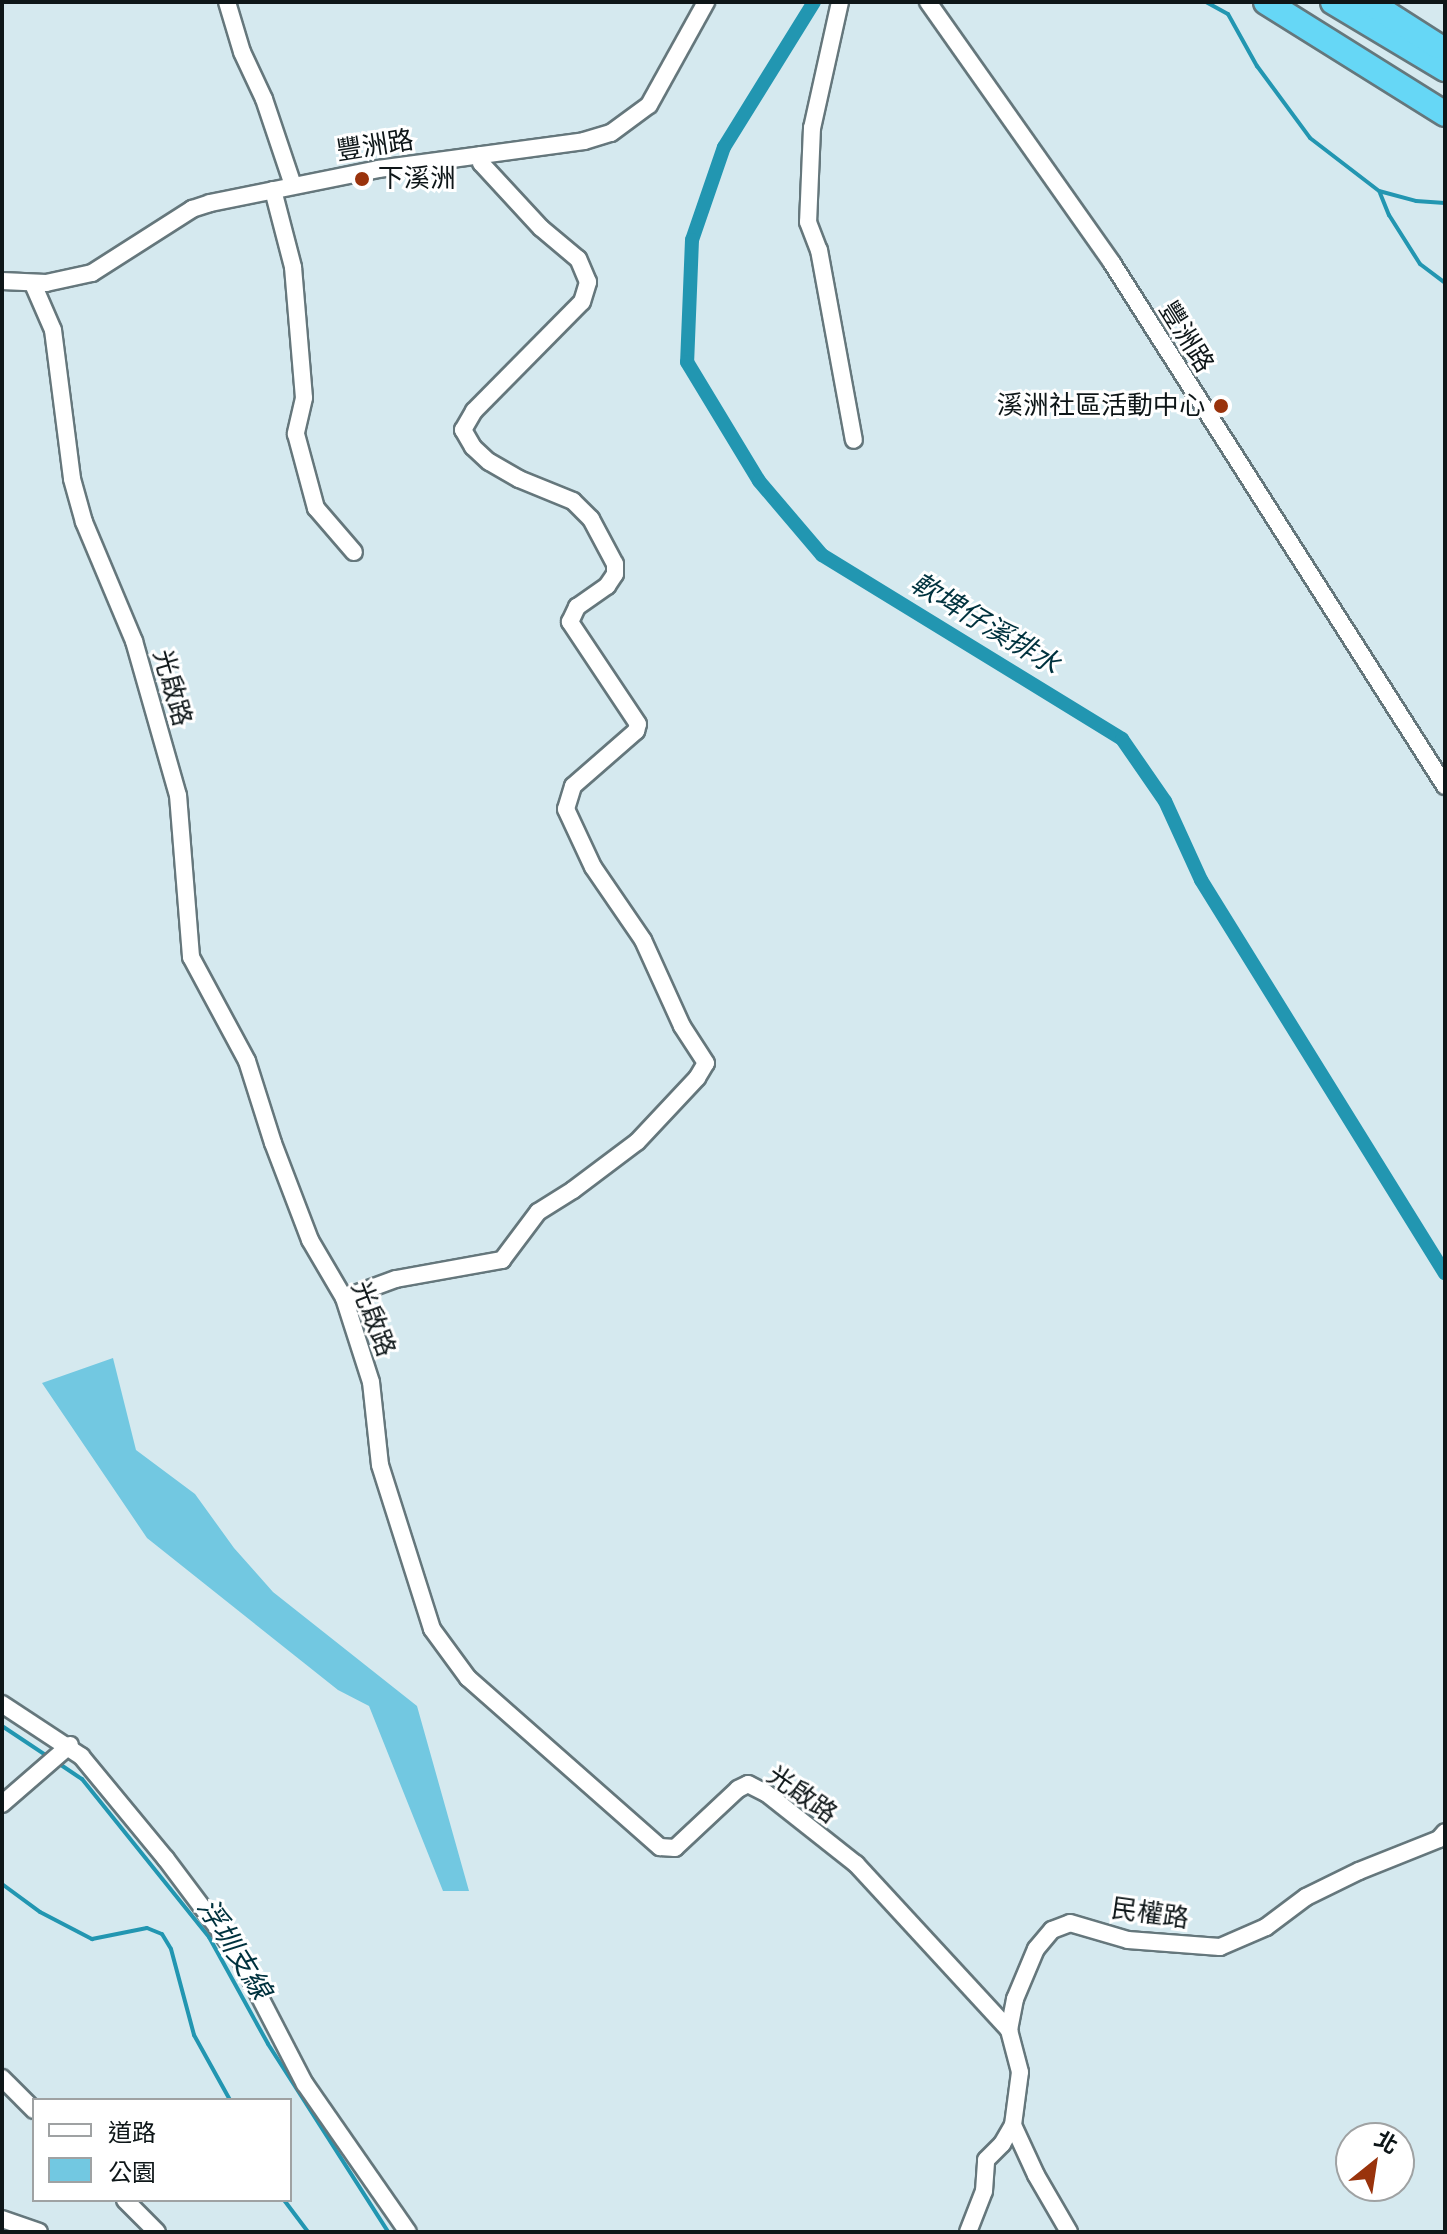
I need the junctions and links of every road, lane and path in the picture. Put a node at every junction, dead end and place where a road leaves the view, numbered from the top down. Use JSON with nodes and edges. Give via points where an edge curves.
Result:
{"nodes":[{"id":1,"x":227,"y":2,"type":"edge"},
{"id":2,"x":706,"y":2,"type":"edge"},
{"id":3,"x":840,"y":2,"type":"edge"},
{"id":4,"x":928,"y":2,"type":"edge"},
{"id":5,"x":1268,"y":2,"type":"edge"},
{"id":6,"x":1291,"y":2,"type":"edge"},
{"id":7,"x":1333,"y":2,"type":"edge"},
{"id":8,"x":1369,"y":2,"type":"edge"},
{"id":9,"x":1445,"y":50,"type":"edge"},
{"id":10,"x":1445,"y":69,"type":"edge"},
{"id":11,"x":1445,"y":103,"type":"edge"},
{"id":12,"x":1445,"y":114,"type":"edge"},
{"id":13,"x":481,"y":155,"type":"junction"},
{"id":14,"x":293,"y":185,"type":"junction"},
{"id":15,"x":273,"y":190,"type":"junction"},
{"id":16,"x":2,"y":281,"type":"edge"},
{"id":17,"x":33,"y":284,"type":"junction"},
{"id":18,"x":854,"y":440,"type":"dead end"},
{"id":19,"x":354,"y":552,"type":"dead end"},
{"id":20,"x":1445,"y":786,"type":"edge"},
{"id":21,"x":344,"y":1298,"type":"junction"},
{"id":22,"x":2,"y":1704,"type":"edge"},
{"id":23,"x":59,"y":1755,"type":"junction"},
{"id":24,"x":2,"y":1804,"type":"edge"},
{"id":25,"x":1445,"y":1832,"type":"edge"},
{"id":26,"x":1009,"y":2030,"type":"junction"},
{"id":27,"x":2,"y":2078,"type":"edge"},
{"id":28,"x":32,"y":2108,"type":"edge"},
{"id":29,"x":1013,"y":2125,"type":"junction"},
{"id":30,"x":127,"y":2202,"type":"edge"},
{"id":31,"x":2,"y":2219,"type":"edge"},
{"id":32,"x":39,"y":2232,"type":"edge"},
{"id":33,"x":157,"y":2232,"type":"edge"},
{"id":34,"x":408,"y":2232,"type":"edge"},
{"id":35,"x":968,"y":2232,"type":"edge"},
{"id":36,"x":1069,"y":2232,"type":"edge"}],
"edges":[{"from":1,"to":14,"type":"street"},
{"from":2,"to":13,"type":"street","name":"豐洲路","via":[[649,105],[633,120],[584,141]]},
{"from":3,"to":18,"type":"street","via":[[812,128],[808,222],[819,250]]},
{"from":4,"to":20,"type":"street","name":"豐洲路","via":[[1112,263]]},
{"from":5,"to":11,"type":"street"},
{"from":5,"to":12,"type":"highway"},
{"from":6,"to":11,"type":"highway"},
{"from":7,"to":10,"type":"highway"},
{"from":8,"to":9,"type":"highway"},
{"from":13,"to":14,"type":"street","name":"豐洲路"},
{"from":13,"to":21,"type":"street","via":[[481,163],[541,228],[578,259],[588,282],[582,302],[484,400],[463,430],[473,447],[497,467],[573,501],[591,519],[615,564],[607,586],[577,607],[570,622],[638,727],[573,786],[566,809],[593,867],[643,940],[682,1026],[706,1063],[645,1134],[538,1212],[502,1260],[396,1279]]},
{"from":14,"to":15,"type":"street","name":"豐洲路"},
{"from":15,"to":17,"type":"street","name":"豐洲路","via":[[201,206],[92,273]]},
{"from":15,"to":19,"type":"street","via":[[293,267],[304,398],[296,434],[316,508]]},
{"from":16,"to":17,"type":"street","name":"豐洲路"},
{"from":17,"to":21,"type":"street","name":"光啟路","via":[[53,330],[76,494],[134,641],[178,795],[191,957],[247,1061],[310,1240]]},
{"from":21,"to":26,"type":"street","name":"光啟路","via":[[371,1382],[380,1465],[432,1629],[468,1678],[660,1847],[675,1848],[748,1784],[766,1793],[856,1864]]},
{"from":22,"to":23,"type":"street"},
{"from":23,"to":24,"type":"street"},
{"from":23,"to":34,"type":"street","via":[[131,1815],[238,1955],[305,2084]]},
{"from":25,"to":26,"type":"street","name":"民權路","via":[[1306,1897],[1266,1927],[1220,1947],[1128,1940],[1070,1923],[1052,1930],[1015,1999]]},
{"from":26,"to":29,"type":"street","name":"民權路","via":[[1020,2072]]},
{"from":27,"to":28,"type":"street"},
{"from":29,"to":35,"type":"street","name":"民權路","via":[[986,2160],[984,2191]]},
{"from":29,"to":36,"type":"street"},
{"from":30,"to":33,"type":"street"},
{"from":31,"to":32,"type":"street"}]}
